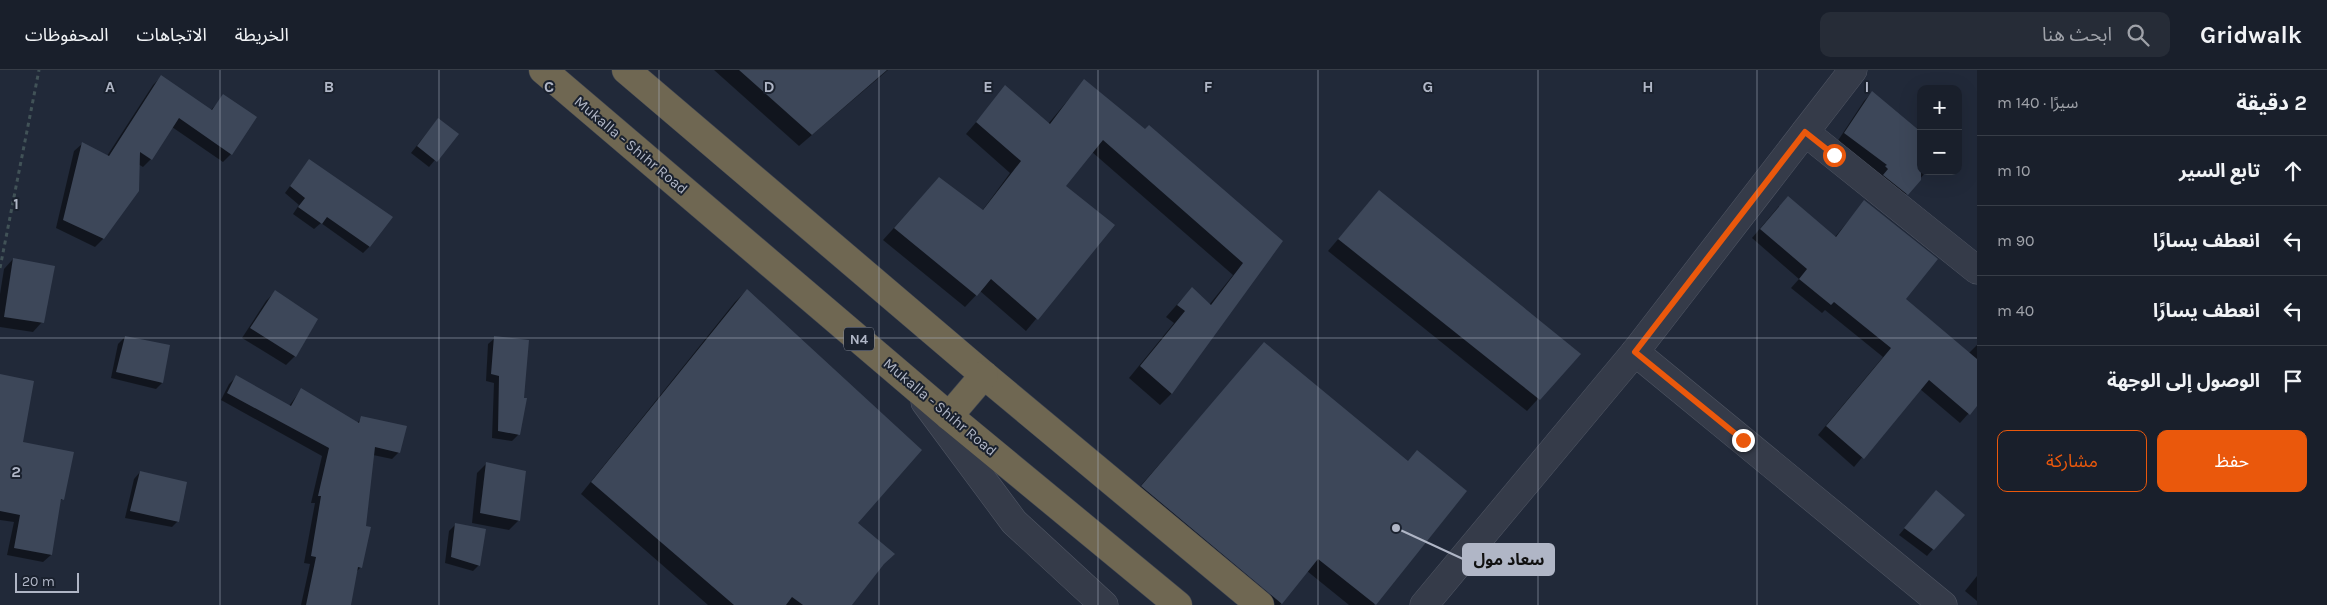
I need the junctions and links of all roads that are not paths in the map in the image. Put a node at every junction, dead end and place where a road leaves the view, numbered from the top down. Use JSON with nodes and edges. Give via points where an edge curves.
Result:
{"nodes":[{"id":1,"x":543,"y":70,"type":"edge"},
{"id":2,"x":626,"y":70,"type":"edge"},
{"id":3,"x":1853,"y":70,"type":"edge"},
{"id":4,"x":1805,"y":132,"type":"junction"},
{"id":5,"x":1977,"y":270,"type":"edge"},
{"id":6,"x":1635,"y":352,"type":"junction"},
{"id":7,"x":984,"y":375,"type":"junction"},
{"id":8,"x":912,"y":384,"type":"junction"},
{"id":9,"x":949,"y":416,"type":"junction"},
{"id":10,"x":1104,"y":605,"type":"edge"},
{"id":11,"x":1178,"y":605,"type":"edge"},
{"id":12,"x":1260,"y":605,"type":"edge"},
{"id":13,"x":1424,"y":605,"type":"edge"},
{"id":14,"x":1943,"y":605,"type":"edge"}],
"edges":[{"from":1,"to":8,"type":"highway","name":"Mukalla - Shihr Road","number":"N4"},
{"from":2,"to":7,"type":"highway"},
{"from":3,"to":4,"type":"street"},
{"from":4,"to":5,"type":"street"},
{"from":4,"to":6,"type":"street"},
{"from":6,"to":13,"type":"street"},
{"from":6,"to":14,"type":"street"},
{"from":7,"to":9,"type":"highway"},
{"from":7,"to":12,"type":"highway"},
{"from":8,"to":9,"type":"highway","name":"Mukalla - Shihr Road","number":"N4"},
{"from":8,"to":10,"type":"street","via":[[1014,522]]},
{"from":9,"to":11,"type":"highway","name":"Mukalla - Shihr Road","number":"N4"}]}
